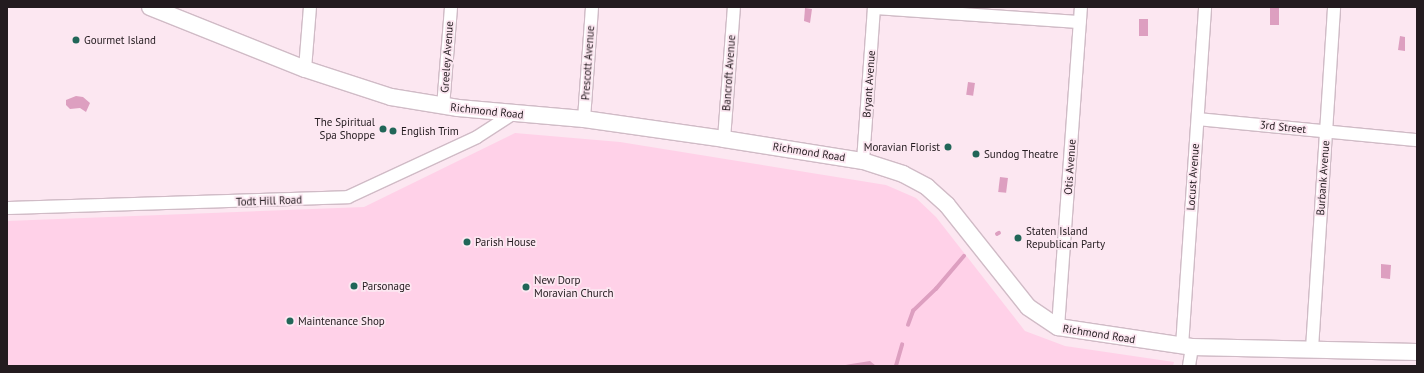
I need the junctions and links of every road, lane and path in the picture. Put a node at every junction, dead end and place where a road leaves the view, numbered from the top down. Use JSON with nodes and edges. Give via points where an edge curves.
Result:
{"nodes":[{"id":1,"x":150,"y":7,"type":"edge"},
{"id":2,"x":310,"y":7,"type":"edge"},
{"id":3,"x":451,"y":7,"type":"edge"},
{"id":4,"x":592,"y":7,"type":"edge"},
{"id":5,"x":734,"y":7,"type":"edge"},
{"id":6,"x":874,"y":7,"type":"edge"},
{"id":7,"x":1081,"y":7,"type":"edge"},
{"id":8,"x":1205,"y":7,"type":"edge"},
{"id":9,"x":1334,"y":7,"type":"edge"},
{"id":10,"x":170,"y":11,"type":"edge"},
{"id":11,"x":1080,"y":22,"type":"junction"},
{"id":12,"x":305,"y":70,"type":"junction"},
{"id":13,"x":444,"y":106,"type":"junction"},
{"id":14,"x":511,"y":115,"type":"junction"},
{"id":15,"x":1198,"y":118,"type":"junction"},
{"id":16,"x":584,"y":119,"type":"junction"},
{"id":17,"x":1326,"y":131,"type":"junction"},
{"id":18,"x":724,"y":139,"type":"junction"},
{"id":19,"x":1417,"y":140,"type":"edge"},
{"id":20,"x":863,"y":161,"type":"junction"},
{"id":21,"x":7,"y":208,"type":"edge"},
{"id":22,"x":1058,"y":328,"type":"junction"},
{"id":23,"x":1187,"y":347,"type":"junction"},
{"id":24,"x":1312,"y":349,"type":"junction"},
{"id":25,"x":1417,"y":352,"type":"edge"},
{"id":26,"x":1189,"y":366,"type":"edge"}],
"edges":[{"from":1,"to":10,"type":"main road","name":"Richmond Road"},
{"from":2,"to":12,"type":"street"},
{"from":3,"to":13,"type":"street","name":"Greeley Avenue"},
{"from":4,"to":16,"type":"street","name":"Prescott Avenue"},
{"from":5,"to":18,"type":"street","name":"Bancroft Avenue"},
{"from":6,"to":11,"type":"street"},
{"from":6,"to":20,"type":"street","name":"Bryant Avenue"},
{"from":7,"to":11,"type":"street","name":"Otis Avenue"},
{"from":8,"to":15,"type":"street","name":"Locust Avenue"},
{"from":9,"to":17,"type":"street","name":"Burbank Avenue"},
{"from":10,"to":12,"type":"main road","name":"Richmond Road"},
{"from":11,"to":22,"type":"street","name":"Otis Avenue"},
{"from":12,"to":13,"type":"main road","name":"Richmond Road","via":[[391,97]]},
{"from":13,"to":14,"type":"main road","name":"Richmond Road"},
{"from":14,"to":16,"type":"main road","name":"Richmond Road"},
{"from":14,"to":21,"type":"street","name":"Todt Hill Road","via":[[477,137],[348,197]]},
{"from":15,"to":17,"type":"street","name":"3rd Street"},
{"from":15,"to":23,"type":"street","name":"Locust Avenue"},
{"from":16,"to":18,"type":"main road","name":"Richmond Road"},
{"from":17,"to":19,"type":"street","name":"3rd Street"},
{"from":17,"to":24,"type":"street","name":"Burbank Avenue"},
{"from":18,"to":20,"type":"main road","name":"Richmond Road"},
{"from":20,"to":22,"type":"main road","name":"Richmond Road","via":[[902,174],[928,187],[947,205],[1028,307]]},
{"from":22,"to":23,"type":"main road","name":"Richmond Road"},
{"from":23,"to":24,"type":"main road","name":"Richmond Road"},
{"from":23,"to":26,"type":"street","name":"Locust Avenue"},
{"from":24,"to":25,"type":"main road","name":"Richmond Road"}]}
